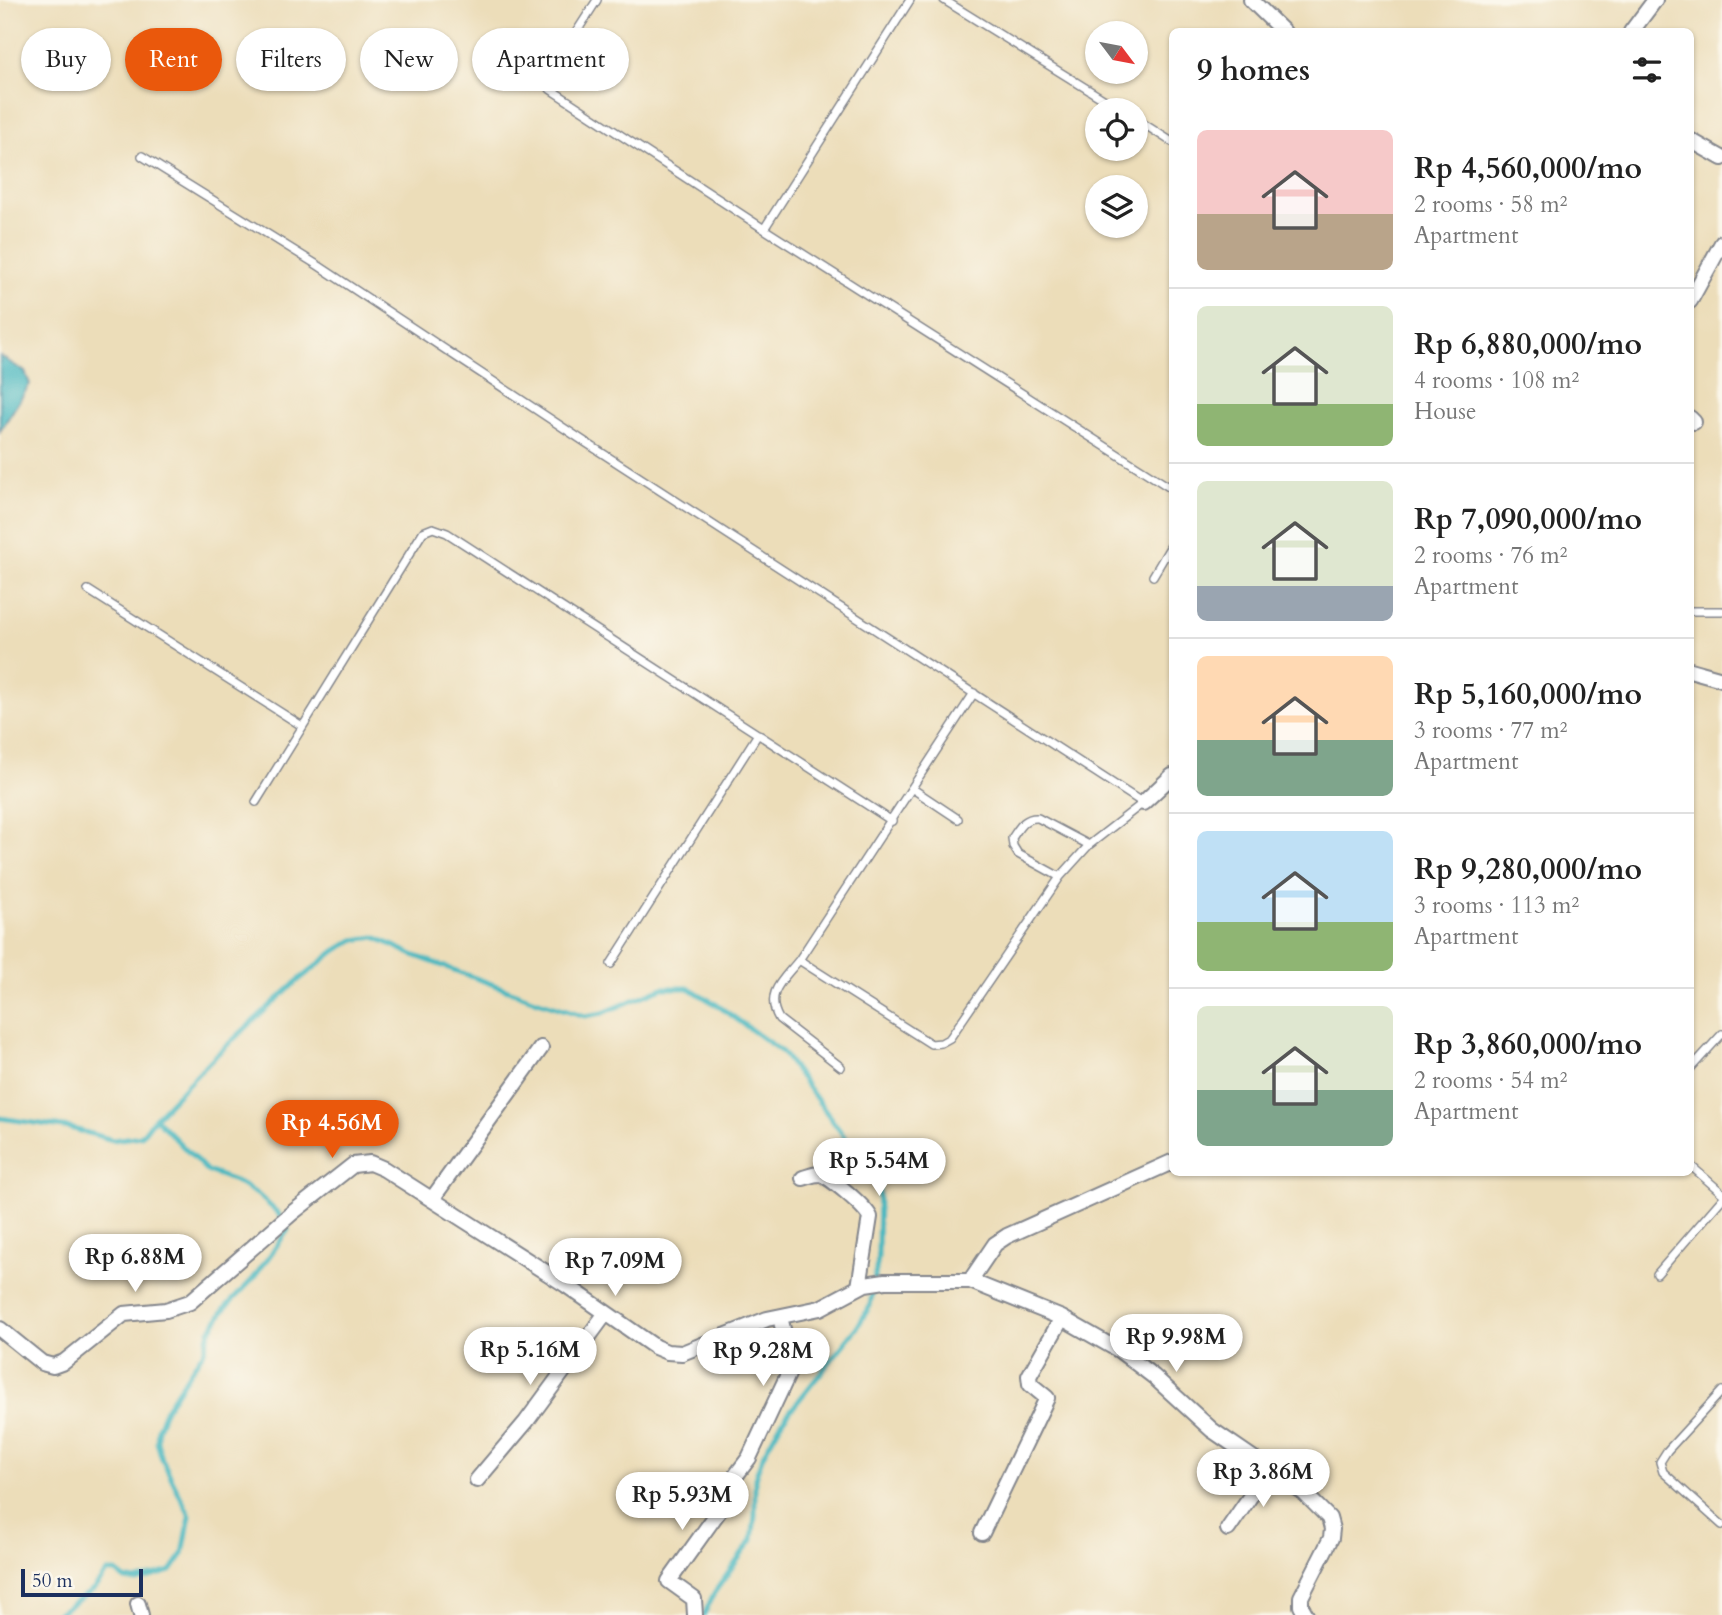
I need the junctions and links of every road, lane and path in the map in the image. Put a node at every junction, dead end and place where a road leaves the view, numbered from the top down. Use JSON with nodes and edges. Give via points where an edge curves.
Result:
{"nodes":[{"id":1,"x":597,"y":0,"type":"edge"},
{"id":2,"x":910,"y":0,"type":"edge"},
{"id":3,"x":944,"y":0,"type":"edge"},
{"id":4,"x":1251,"y":0,"type":"edge"},
{"id":5,"x":1655,"y":0,"type":"edge"},
{"id":6,"x":1280,"y":28,"type":"edge"},
{"id":7,"x":1634,"y":28,"type":"edge"},
{"id":8,"x":1102,"y":98,"type":"edge"},
{"id":9,"x":1148,"y":127,"type":"edge"},
{"id":10,"x":1169,"y":140,"type":"edge"},
{"id":11,"x":1694,"y":143,"type":"edge"},
{"id":12,"x":142,"y":156,"type":"dead end"},
{"id":13,"x":1722,"y":158,"type":"edge"},
{"id":14,"x":764,"y":229,"type":"junction"},
{"id":15,"x":1722,"y":243,"type":"edge"},
{"id":16,"x":1694,"y":294,"type":"edge"},
{"id":17,"x":1169,"y":487,"type":"edge"},
{"id":18,"x":1169,"y":549,"type":"edge"},
{"id":19,"x":1153,"y":576,"type":"dead end"},
{"id":20,"x":88,"y":590,"type":"dead end"},
{"id":21,"x":1694,"y":611,"type":"edge"},
{"id":22,"x":1722,"y":611,"type":"edge"},
{"id":23,"x":1694,"y":671,"type":"edge"},
{"id":24,"x":1722,"y":679,"type":"edge"},
{"id":25,"x":974,"y":693,"type":"junction"},
{"id":26,"x":302,"y":726,"type":"junction"},
{"id":27,"x":758,"y":734,"type":"junction"},
{"id":28,"x":1169,"y":779,"type":"edge"},
{"id":29,"x":913,"y":789,"type":"junction"},
{"id":30,"x":256,"y":802,"type":"dead end"},
{"id":31,"x":1143,"y":803,"type":"junction"},
{"id":32,"x":958,"y":819,"type":"dead end"},
{"id":33,"x":892,"y":821,"type":"junction"},
{"id":34,"x":1089,"y":845,"type":"junction"},
{"id":35,"x":1060,"y":877,"type":"junction"},
{"id":36,"x":799,"y":960,"type":"junction"},
{"id":37,"x":611,"y":964,"type":"dead end"},
{"id":38,"x":1722,"y":1034,"type":"edge"},
{"id":39,"x":541,"y":1048,"type":"dead end"},
{"id":40,"x":1694,"y":1065,"type":"edge"},
{"id":41,"x":841,"y":1067,"type":"dead end"},
{"id":42,"x":1169,"y":1163,"type":"edge"},
{"id":43,"x":1694,"y":1168,"type":"edge"},
{"id":44,"x":803,"y":1178,"type":"dead end"},
{"id":45,"x":1722,"y":1193,"type":"edge"},
{"id":46,"x":432,"y":1199,"type":"junction"},
{"id":47,"x":1722,"y":1199,"type":"edge"},
{"id":48,"x":1657,"y":1274,"type":"dead end"},
{"id":49,"x":970,"y":1281,"type":"junction"},
{"id":50,"x":862,"y":1286,"type":"junction"},
{"id":51,"x":606,"y":1313,"type":"junction"},
{"id":52,"x":780,"y":1317,"type":"junction"},
{"id":53,"x":1062,"y":1318,"type":"junction"},
{"id":54,"x":0,"y":1329,"type":"edge"},
{"id":55,"x":1722,"y":1391,"type":"edge"},
{"id":56,"x":1269,"y":1469,"type":"junction"},
{"id":57,"x":477,"y":1480,"type":"dead end"},
{"id":58,"x":1722,"y":1525,"type":"edge"},
{"id":59,"x":1228,"y":1530,"type":"dead end"},
{"id":60,"x":982,"y":1532,"type":"dead end"},
{"id":61,"x":695,"y":1615,"type":"edge"},
{"id":62,"x":1306,"y":1615,"type":"edge"}],
"edges":[{"from":1,"to":14,"type":"lane","via":[[550,73],[550,89]]},
{"from":2,"to":14,"type":"lane"},
{"from":3,"to":8,"type":"lane"},
{"from":4,"to":6,"type":"street"},
{"from":5,"to":7,"type":"street"},
{"from":9,"to":10,"type":"lane"},
{"from":11,"to":13,"type":"street"},
{"from":12,"to":25,"type":"lane","via":[[319,266]]},
{"from":14,"to":17,"type":"lane"},
{"from":15,"to":16,"type":"street"},
{"from":18,"to":19,"type":"lane"},
{"from":20,"to":26,"type":"lane"},
{"from":21,"to":22,"type":"lane"},
{"from":23,"to":24,"type":"street"},
{"from":25,"to":29,"type":"lane"},
{"from":25,"to":31,"type":"lane"},
{"from":26,"to":27,"type":"lane","via":[[423,532],[433,528]]},
{"from":26,"to":30,"type":"lane"},
{"from":27,"to":33,"type":"lane"},
{"from":27,"to":37,"type":"lane"},
{"from":28,"to":31,"type":"street"},
{"from":29,"to":32,"type":"lane"},
{"from":29,"to":33,"type":"lane"},
{"from":31,"to":34,"type":"lane"},
{"from":33,"to":36,"type":"lane"},
{"from":34,"to":35,"type":"lane"},
{"from":34,"to":35,"type":"lane","via":[[1038,818],[1025,821],[1012,838],[1018,855]]},
{"from":35,"to":36,"type":"lane","via":[[950,1038],[941,1043],[923,1039]]},
{"from":36,"to":41,"type":"lane","via":[[772,995],[775,1012]]},
{"from":38,"to":40,"type":"lane"},
{"from":39,"to":46,"type":"street"},
{"from":42,"to":49,"type":"street","via":[[1007,1236],[995,1244]]},
{"from":43,"to":45,"type":"lane"},
{"from":44,"to":50,"type":"street","via":[[821,1175],[870,1217]]},
{"from":46,"to":51,"type":"street"},
{"from":46,"to":54,"type":"street","via":[[384,1169],[370,1163],[353,1165],[190,1302],[166,1310],[124,1314],[53,1366],[42,1363]]},
{"from":47,"to":48,"type":"lane"},
{"from":49,"to":50,"type":"street","via":[[886,1281]]},
{"from":49,"to":53,"type":"street"},
{"from":50,"to":52,"type":"street","via":[[820,1308]]},
{"from":51,"to":52,"type":"street","via":[[655,1347],[682,1353]]},
{"from":51,"to":57,"type":"street"},
{"from":52,"to":61,"type":"street","via":[[792,1366],[749,1458],[718,1499],[719,1511],[669,1581],[694,1599]]},
{"from":53,"to":56,"type":"street","via":[[1120,1351],[1212,1430]]},
{"from":53,"to":60,"type":"street","via":[[1029,1376],[1030,1384],[1046,1398]]},
{"from":55,"to":58,"type":"lane","via":[[1660,1462],[1663,1472]]},
{"from":56,"to":59,"type":"street"},
{"from":56,"to":62,"type":"street","via":[[1319,1507],[1332,1529],[1301,1597]]}]}
